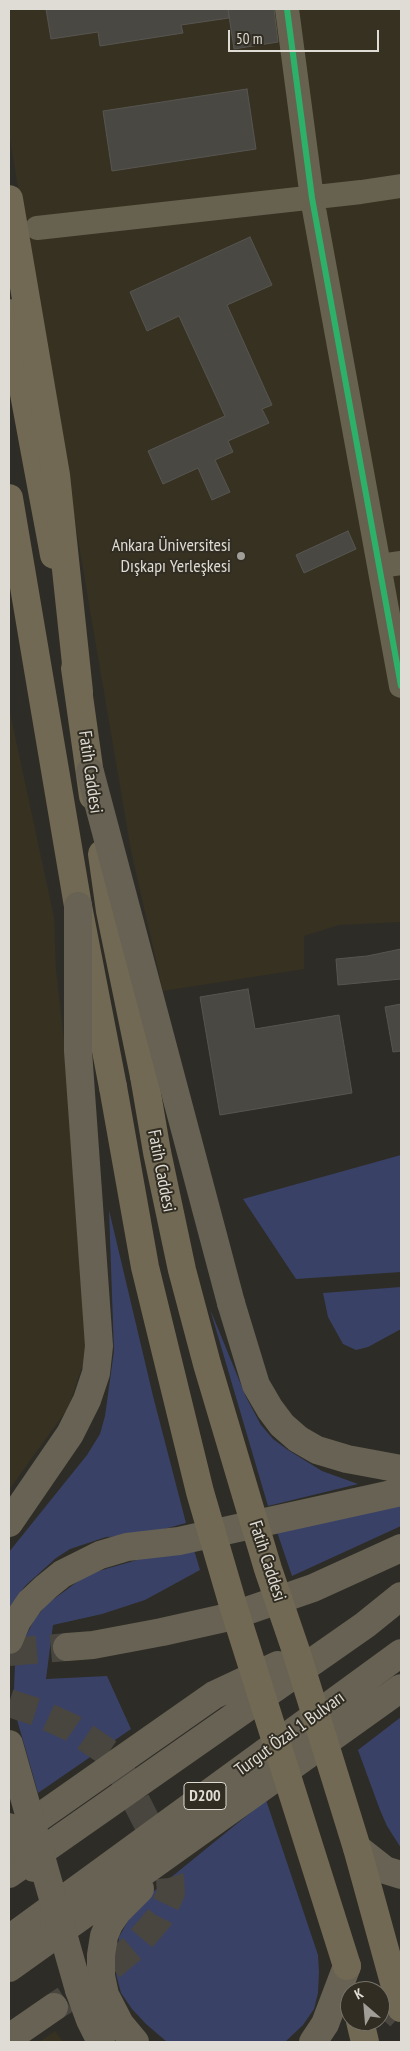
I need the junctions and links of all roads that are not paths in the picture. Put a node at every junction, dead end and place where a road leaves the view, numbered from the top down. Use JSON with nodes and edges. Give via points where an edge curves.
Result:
{"nodes":[{"id":1,"x":287,"y":9,"type":"edge"},
{"id":2,"x":401,"y":186,"type":"edge"},
{"id":3,"x":312,"y":198,"type":"junction"},
{"id":4,"x":9,"y":199,"type":"edge"},
{"id":5,"x":37,"y":228,"type":"dead end"},
{"id":6,"x":9,"y":313,"type":"edge"},
{"id":7,"x":9,"y":498,"type":"edge"},
{"id":8,"x":391,"y":565,"type":"edge"},
{"id":9,"x":9,"y":574,"type":"edge"},
{"id":10,"x":401,"y":686,"type":"edge"},
{"id":11,"x":79,"y":692,"type":"junction"},
{"id":12,"x":41,"y":698,"type":"junction"},
{"id":13,"x":90,"y":772,"type":"junction"},
{"id":14,"x":78,"y":906,"type":"junction"},
{"id":15,"x":401,"y":1469,"type":"edge"},
{"id":16,"x":401,"y":1492,"type":"edge"},
{"id":17,"x":9,"y":1523,"type":"edge"},
{"id":18,"x":401,"y":1548,"type":"edge"},
{"id":19,"x":401,"y":1596,"type":"edge"},
{"id":20,"x":365,"y":1625,"type":"junction"},
{"id":21,"x":13,"y":1631,"type":"edge"},
{"id":22,"x":68,"y":1647,"type":"tunnel mouth"},
{"id":23,"x":401,"y":1653,"type":"edge"},
{"id":24,"x":401,"y":1688,"type":"edge"},
{"id":25,"x":9,"y":1744,"type":"edge"},
{"id":26,"x":9,"y":1827,"type":"edge"},
{"id":27,"x":9,"y":1838,"type":"edge"},
{"id":28,"x":190,"y":1838,"type":"junction"},
{"id":29,"x":357,"y":1848,"type":"junction"},
{"id":30,"x":9,"y":1874,"type":"edge"},
{"id":31,"x":401,"y":1875,"type":"edge"},
{"id":32,"x":53,"y":1899,"type":"junction"},
{"id":33,"x":9,"y":1939,"type":"edge"},
{"id":34,"x":9,"y":1968,"type":"edge"},
{"id":35,"x":350,"y":1978,"type":"edge"},
{"id":36,"x":54,"y":2007,"type":"tunnel mouth"},
{"id":37,"x":401,"y":2008,"type":"edge"},
{"id":38,"x":9,"y":2038,"type":"edge"},
{"id":39,"x":102,"y":2042,"type":"edge"},
{"id":40,"x":135,"y":2042,"type":"edge"},
{"id":41,"x":313,"y":2042,"type":"edge"}],
"edges":[{"from":1,"to":3,"type":"street"},
{"from":2,"to":3,"type":"street"},
{"from":3,"to":5,"type":"street"},
{"from":3,"to":8,"type":"street"},
{"from":4,"to":11,"type":"main road","bridge":true,"via":[[56,475]]},
{"from":6,"to":11,"type":"main road","name":"Fatih Caddesi","bridge":true},
{"from":7,"to":12,"type":"main road","name":"Fatih Caddesi"},
{"from":8,"to":10,"type":"street"},
{"from":9,"to":12,"type":"main road"},
{"from":11,"to":13,"type":"main road","name":"Fatih Caddesi"},
{"from":12,"to":14,"type":"main road","name":"Fatih Caddesi"},
{"from":13,"to":15,"type":"highway","bridge":true,"via":[[230,1303],[256,1385],[282,1425],[298,1439],[317,1450],[347,1460]]},
{"from":13,"to":29,"type":"main road","name":"Fatih Caddesi","bridge":true,"via":[[110,911],[182,1270],[246,1497]]},
{"from":14,"to":17,"type":"highway","via":[[78,1050],[99,1346],[96,1373],[70,1434]]},
{"from":14,"to":35,"type":"main road","name":"Fatih Caddesi","bridge":true,"via":[[144,1267],[177,1406],[233,1605]]},
{"from":16,"to":21,"type":"highway","via":[[179,1541],[127,1547],[100,1554],[51,1582],[30,1602]]},
{"from":18,"to":22,"type":"highway","via":[[313,1588],[229,1617],[110,1642]]},
{"from":19,"to":20,"type":"highway","number":"D200"},
{"from":20,"to":27,"type":"highway","number":"D200","via":[[214,1695]]},
{"from":20,"to":30,"type":"highway","number":"D200"},
{"from":23,"to":33,"type":"highway","name":"Turgut Özal 1 Bulvarı","number":"D200"},
{"from":24,"to":28,"type":"highway","name":"Turgut Özal 1 Bulvarı","number":"D200"},
{"from":25,"to":32,"type":"highway","bridge":true},
{"from":26,"to":32,"type":"highway","bridge":true},
{"from":28,"to":34,"type":"highway","name":"Turgut Özal 1 Bulvarı","number":"D200"},
{"from":28,"to":40,"type":"highway","via":[[118,1910],[104,1936],[100,1955],[106,1995],[116,2017]]},
{"from":29,"to":31,"type":"highway","via":[[385,1870]]},
{"from":29,"to":37,"type":"main road","name":"Fatih Caddesi","bridge":true},
{"from":32,"to":39,"type":"highway","bridge":true,"via":[[79,1990]]},
{"from":35,"to":41,"type":"highway"},
{"from":36,"to":38,"type":"highway"}]}
